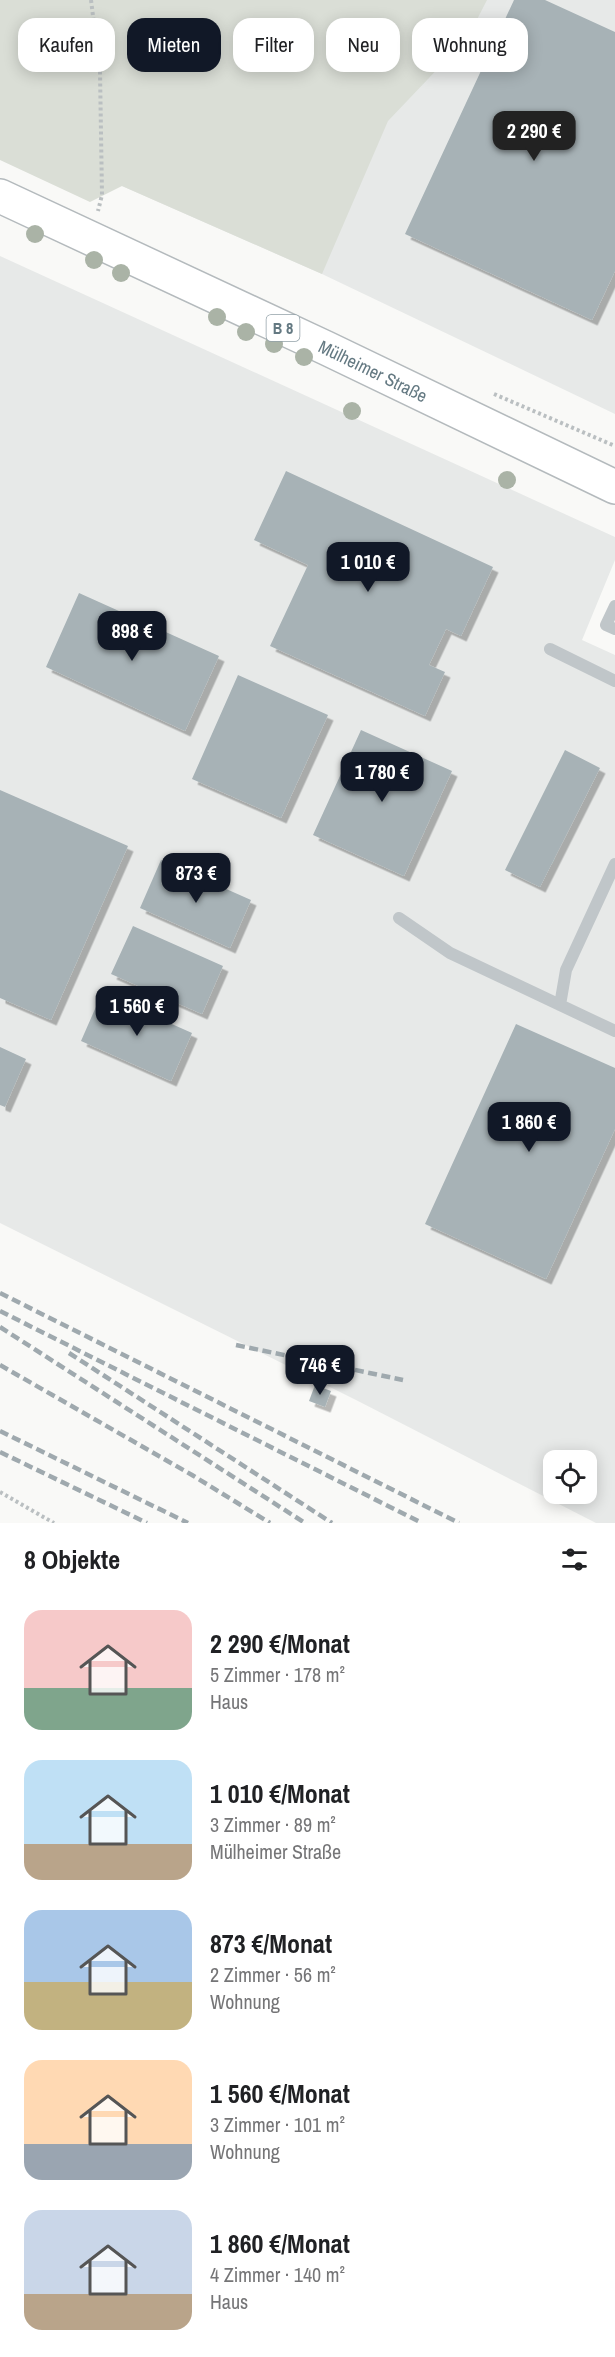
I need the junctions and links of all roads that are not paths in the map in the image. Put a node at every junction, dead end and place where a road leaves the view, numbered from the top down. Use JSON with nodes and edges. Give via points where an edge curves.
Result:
{"nodes":[{"id":1,"x":0,"y":196,"type":"edge"},
{"id":2,"x":615,"y":487,"type":"edge"},
{"id":3,"x":615,"y":606,"type":"edge"},
{"id":4,"x":615,"y":629,"type":"edge"},
{"id":5,"x":550,"y":649,"type":"dead end"},
{"id":6,"x":615,"y":681,"type":"edge"},
{"id":7,"x":615,"y":864,"type":"edge"},
{"id":8,"x":399,"y":918,"type":"dead end"},
{"id":9,"x":560,"y":1005,"type":"junction"},
{"id":10,"x":615,"y":1031,"type":"edge"}],
"edges":[{"from":1,"to":2,"type":"main road","name":"Mülheimer Straße","number":"B 8"},
{"from":3,"to":4,"type":"lane","via":[[606,625]]},
{"from":5,"to":6,"type":"lane"},
{"from":7,"to":9,"type":"lane","via":[[566,970]]},
{"from":8,"to":9,"type":"lane","via":[[450,953]]},
{"from":9,"to":10,"type":"lane"}]}
